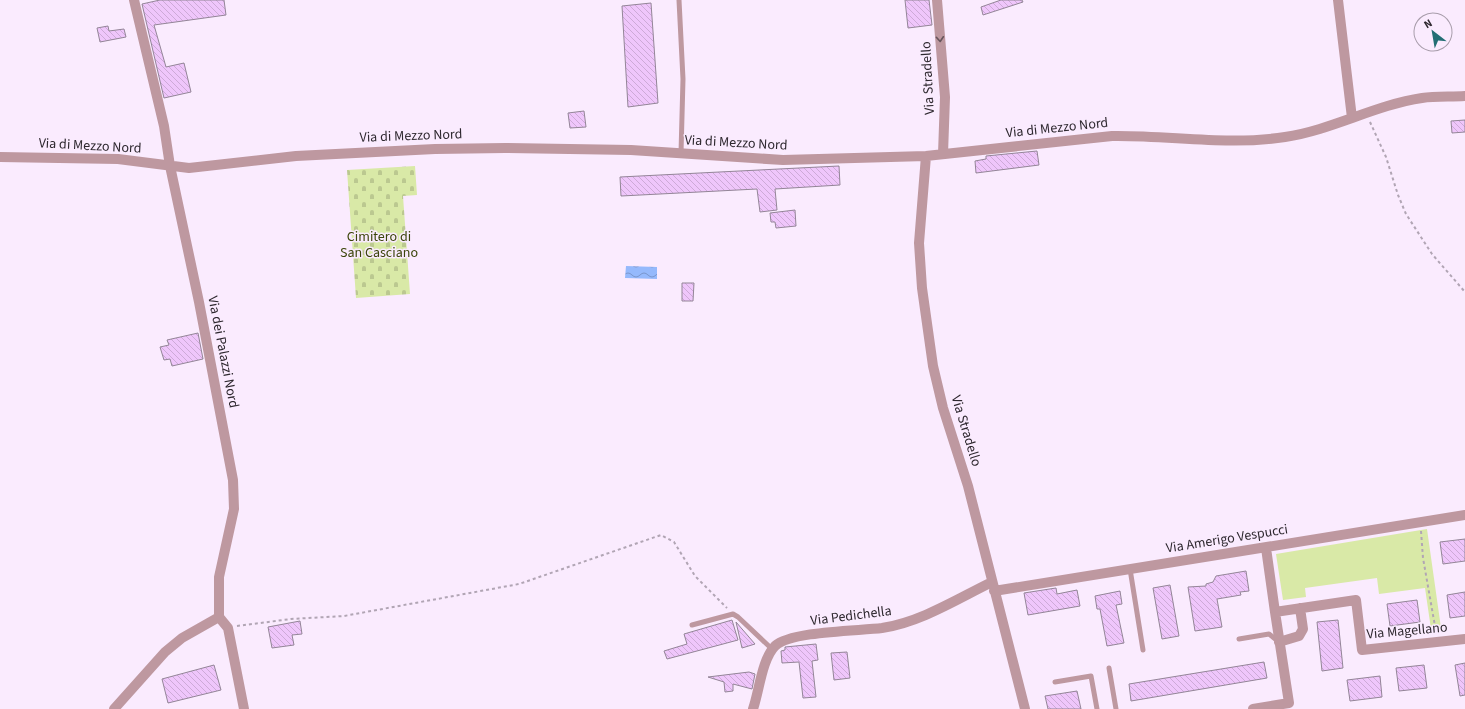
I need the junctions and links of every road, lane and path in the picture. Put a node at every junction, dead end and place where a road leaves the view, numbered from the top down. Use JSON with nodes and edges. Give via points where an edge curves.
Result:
{"nodes":[{"id":1,"x":679,"y":0,"type":"edge"},
{"id":2,"x":938,"y":0,"type":"edge"},
{"id":3,"x":1338,"y":0,"type":"edge"},
{"id":4,"x":137,"y":1,"type":"edge"},
{"id":5,"x":1465,"y":96,"type":"edge"},
{"id":6,"x":1367,"y":113,"type":"junction"},
{"id":7,"x":1352,"y":118,"type":"junction"},
{"id":8,"x":681,"y":153,"type":"junction"},
{"id":9,"x":943,"y":154,"type":"junction"},
{"id":10,"x":926,"y":156,"type":"junction"},
{"id":11,"x":0,"y":157,"type":"edge"},
{"id":12,"x":170,"y":166,"type":"junction"},
{"id":13,"x":1465,"y":292,"type":"edge"},
{"id":14,"x":1465,"y":515,"type":"edge"},
{"id":15,"x":1421,"y":522,"type":"junction"},
{"id":16,"x":1266,"y":548,"type":"junction"},
{"id":17,"x":1130,"y":569,"type":"junction"},
{"id":18,"x":993,"y":587,"type":"junction"},
{"id":19,"x":1300,"y":608,"type":"junction"},
{"id":20,"x":1275,"y":612,"type":"junction"},
{"id":21,"x":733,"y":614,"type":"junction"},
{"id":22,"x":219,"y":617,"type":"junction"},
{"id":23,"x":692,"y":625,"type":"dead end"},
{"id":24,"x":228,"y":628,"type":"junction"},
{"id":25,"x":1239,"y":639,"type":"dead end"},
{"id":26,"x":1465,"y":639,"type":"edge"},
{"id":27,"x":1279,"y":642,"type":"junction"},
{"id":28,"x":1437,"y":643,"type":"junction"},
{"id":29,"x":772,"y":650,"type":"junction"},
{"id":30,"x":1144,"y":650,"type":"dead end"},
{"id":31,"x":1109,"y":668,"type":"dead end"},
{"id":32,"x":1055,"y":682,"type":"dead end"},
{"id":33,"x":114,"y":709,"type":"edge"},
{"id":34,"x":244,"y":709,"type":"edge"},
{"id":35,"x":752,"y":709,"type":"edge"},
{"id":36,"x":1025,"y":709,"type":"edge"},
{"id":37,"x":1097,"y":709,"type":"edge"},
{"id":38,"x":1116,"y":709,"type":"edge"},
{"id":39,"x":1253,"y":709,"type":"edge"}],
"edges":[{"from":1,"to":8,"type":"lane","via":[[683,79]]},
{"from":2,"to":9,"type":"street","name":"Via Stradello","one_way":true,"via":[[945,97]]},
{"from":3,"to":7,"type":"street"},
{"from":4,"to":12,"type":"street","name":"Via dei Palazzi Nord"},
{"from":5,"to":6,"type":"street","name":"Via di Mezzo Nord","via":[[1424,98]]},
{"from":6,"to":7,"type":"street","name":"Via di Mezzo Nord"},
{"from":6,"to":13,"type":"path","via":[[1386,156],[1406,214],[1432,254]]},
{"from":7,"to":9,"type":"street","name":"Via di Mezzo Nord","via":[[1310,133],[1263,140],[1220,141],[1138,135],[1112,136]]},
{"from":8,"to":10,"type":"street","name":"Via di Mezzo Nord","via":[[783,160]]},
{"from":8,"to":12,"type":"street","name":"Via di Mezzo Nord","via":[[604,148],[435,149],[296,156],[197,167]]},
{"from":9,"to":10,"type":"street","name":"Via di Mezzo Nord"},
{"from":10,"to":18,"type":"street","name":"Via Stradello","via":[[919,247],[933,366],[943,408],[968,486]]},
{"from":11,"to":12,"type":"street","name":"Via di Mezzo Nord","via":[[118,158]]},
{"from":12,"to":22,"type":"street","name":"Via dei Palazzi Nord","via":[[234,487],[232,519],[219,576]]},
{"from":14,"to":15,"type":"street","name":"Via Amerigo Vespucci"},
{"from":15,"to":16,"type":"street","name":"Via Amerigo Vespucci"},
{"from":15,"to":28,"type":"path"},
{"from":16,"to":17,"type":"street","name":"Via Amerigo Vespucci"},
{"from":16,"to":20,"type":"street"},
{"from":17,"to":18,"type":"street","name":"Via Amerigo Vespucci"},
{"from":17,"to":30,"type":"lane"},
{"from":18,"to":29,"type":"street","name":"Via Pedichella","via":[[896,625],[798,637],[782,642]]},
{"from":18,"to":36,"type":"street","name":"Via Stradello"},
{"from":19,"to":20,"type":"street","name":"Via Magellano"},
{"from":19,"to":27,"type":"street","via":[[1303,629],[1299,636]]},
{"from":19,"to":28,"type":"street","name":"Via Magellano","via":[[1356,600],[1362,650]]},
{"from":20,"to":27,"type":"street"},
{"from":21,"to":23,"type":"lane"},
{"from":21,"to":24,"type":"path","via":[[695,576],[674,542],[661,535],[520,584],[344,616],[291,619]]},
{"from":21,"to":29,"type":"lane"},
{"from":22,"to":24,"type":"street"},
{"from":22,"to":33,"type":"street","via":[[169,649]]},
{"from":24,"to":34,"type":"street"},
{"from":25,"to":27,"type":"lane","via":[[1269,634]]},
{"from":26,"to":28,"type":"street","name":"Via Magellano"},
{"from":27,"to":39,"type":"street","via":[[1289,703]]},
{"from":29,"to":35,"type":"street"},
{"from":31,"to":38,"type":"lane"},
{"from":32,"to":37,"type":"lane","via":[[1091,676]]}]}
